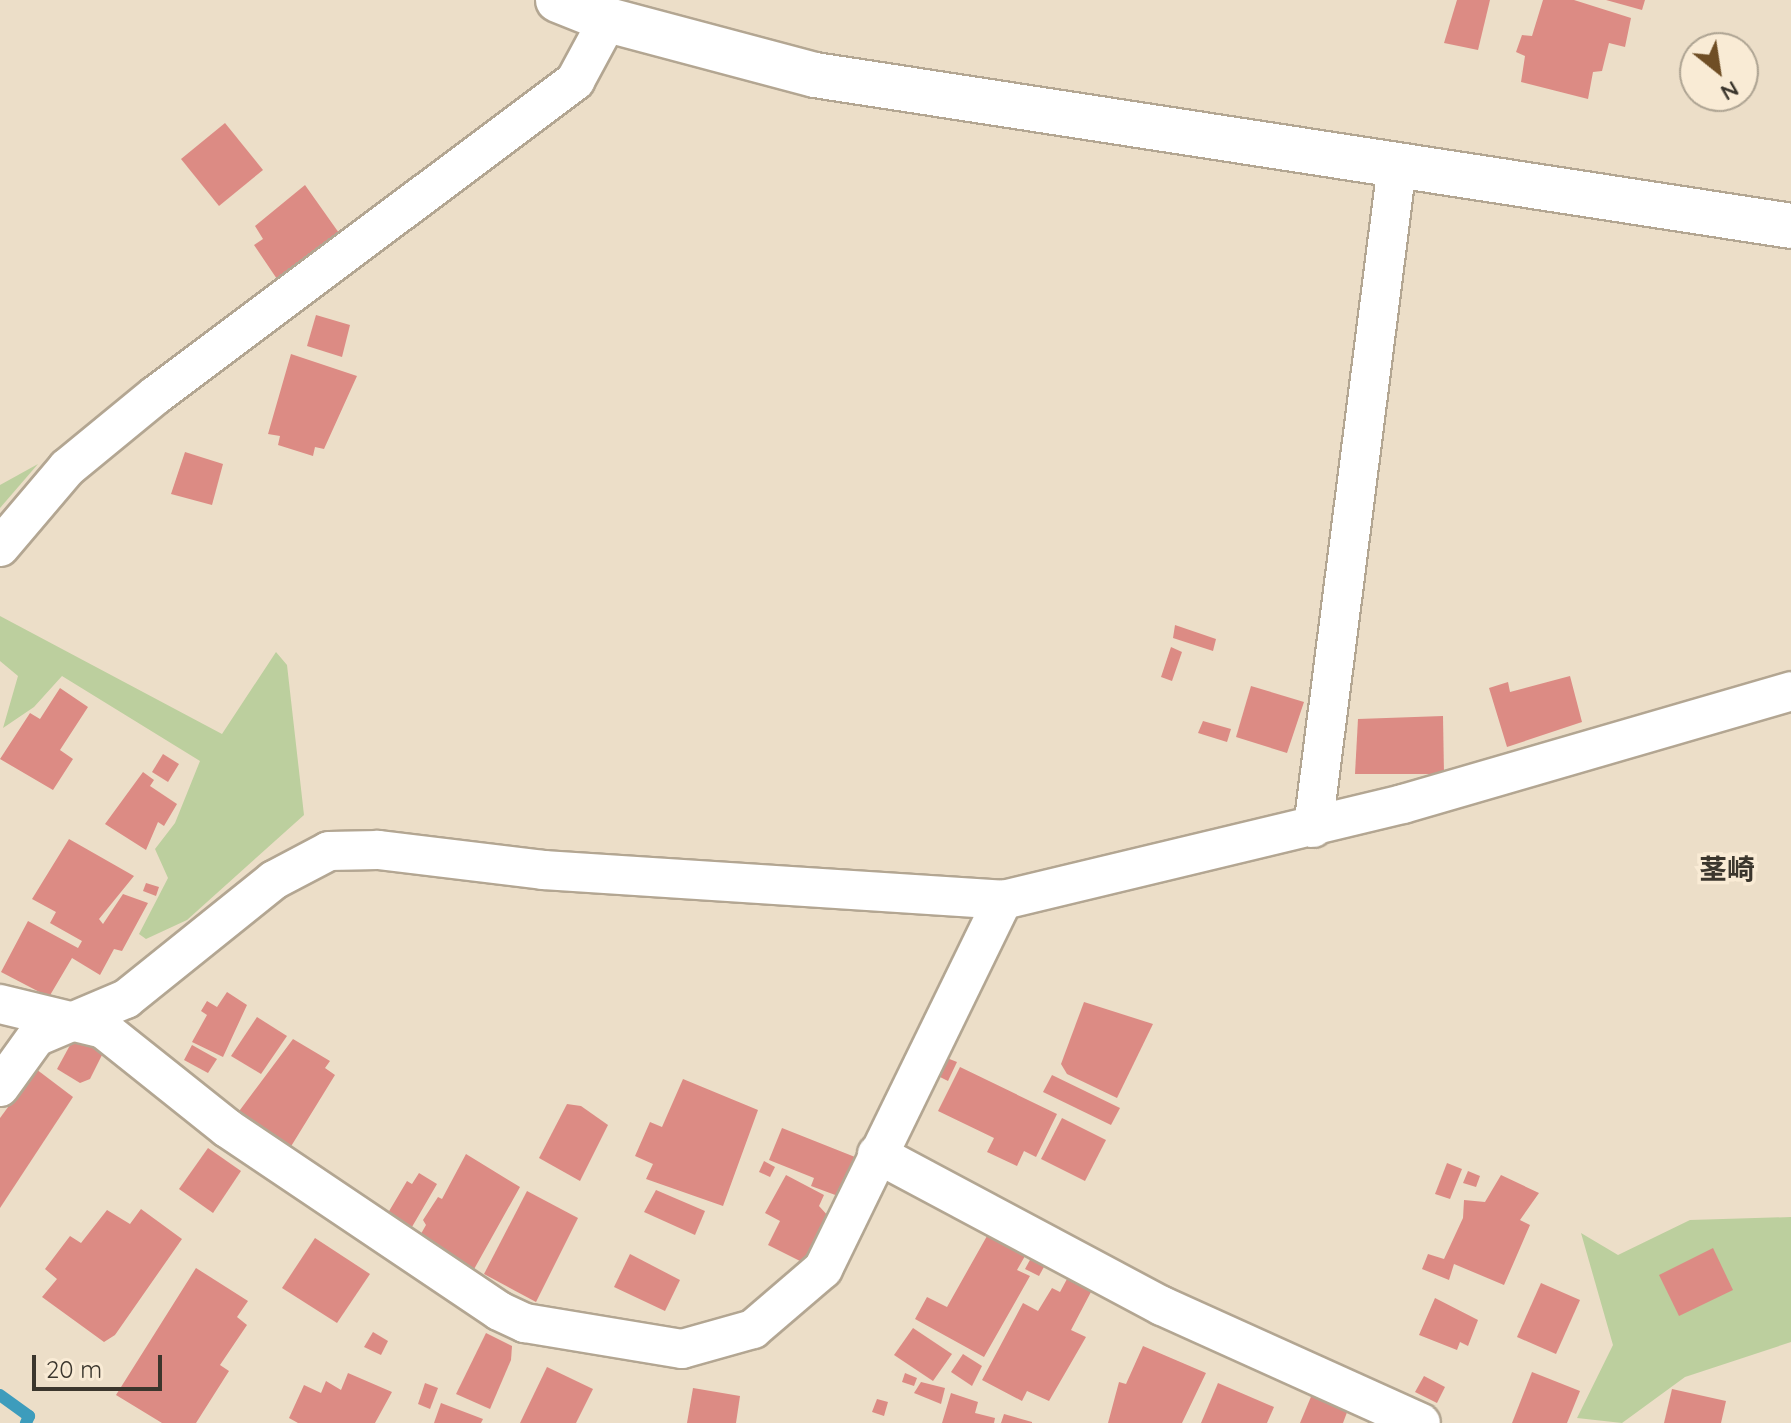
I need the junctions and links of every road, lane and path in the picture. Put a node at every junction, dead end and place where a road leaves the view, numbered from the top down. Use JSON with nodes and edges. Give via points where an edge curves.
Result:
{"nodes":[{"id":1,"x":558,"y":0,"type":"edge"},
{"id":2,"x":608,"y":20,"type":"junction"},
{"id":3,"x":1397,"y":166,"type":"junction"},
{"id":4,"x":1791,"y":226,"type":"edge"},
{"id":5,"x":0,"y":547,"type":"edge"},
{"id":6,"x":1791,"y":691,"type":"edge"},
{"id":7,"x":1313,"y":828,"type":"junction"},
{"id":8,"x":1003,"y":900,"type":"junction"},
{"id":9,"x":0,"y":1004,"type":"edge"},
{"id":10,"x":75,"y":1018,"type":"junction"},
{"id":11,"x":0,"y":1087,"type":"edge"},
{"id":12,"x":877,"y":1154,"type":"junction"},
{"id":13,"x":1421,"y":1423,"type":"edge"}],
"edges":[{"from":1,"to":2,"type":"street"},
{"from":2,"to":3,"type":"street","via":[[815,75]]},
{"from":2,"to":5,"type":"street","via":[[575,81],[156,395],[67,468]]},
{"from":3,"to":4,"type":"street"},
{"from":3,"to":7,"type":"street"},
{"from":6,"to":7,"type":"street"},
{"from":7,"to":8,"type":"street"},
{"from":8,"to":10,"type":"street","via":[[543,870],[378,850],[329,851],[274,880],[126,999]]},
{"from":8,"to":12,"type":"street"},
{"from":9,"to":10,"type":"street","via":[[37,1016]]},
{"from":10,"to":11,"type":"street","via":[[36,1037]]},
{"from":10,"to":12,"type":"street","via":[[103,1029],[227,1128],[499,1311],[525,1323],[615,1341],[682,1349],[753,1329],[823,1269]]},
{"from":12,"to":13,"type":"street","via":[[1162,1306]]}]}
